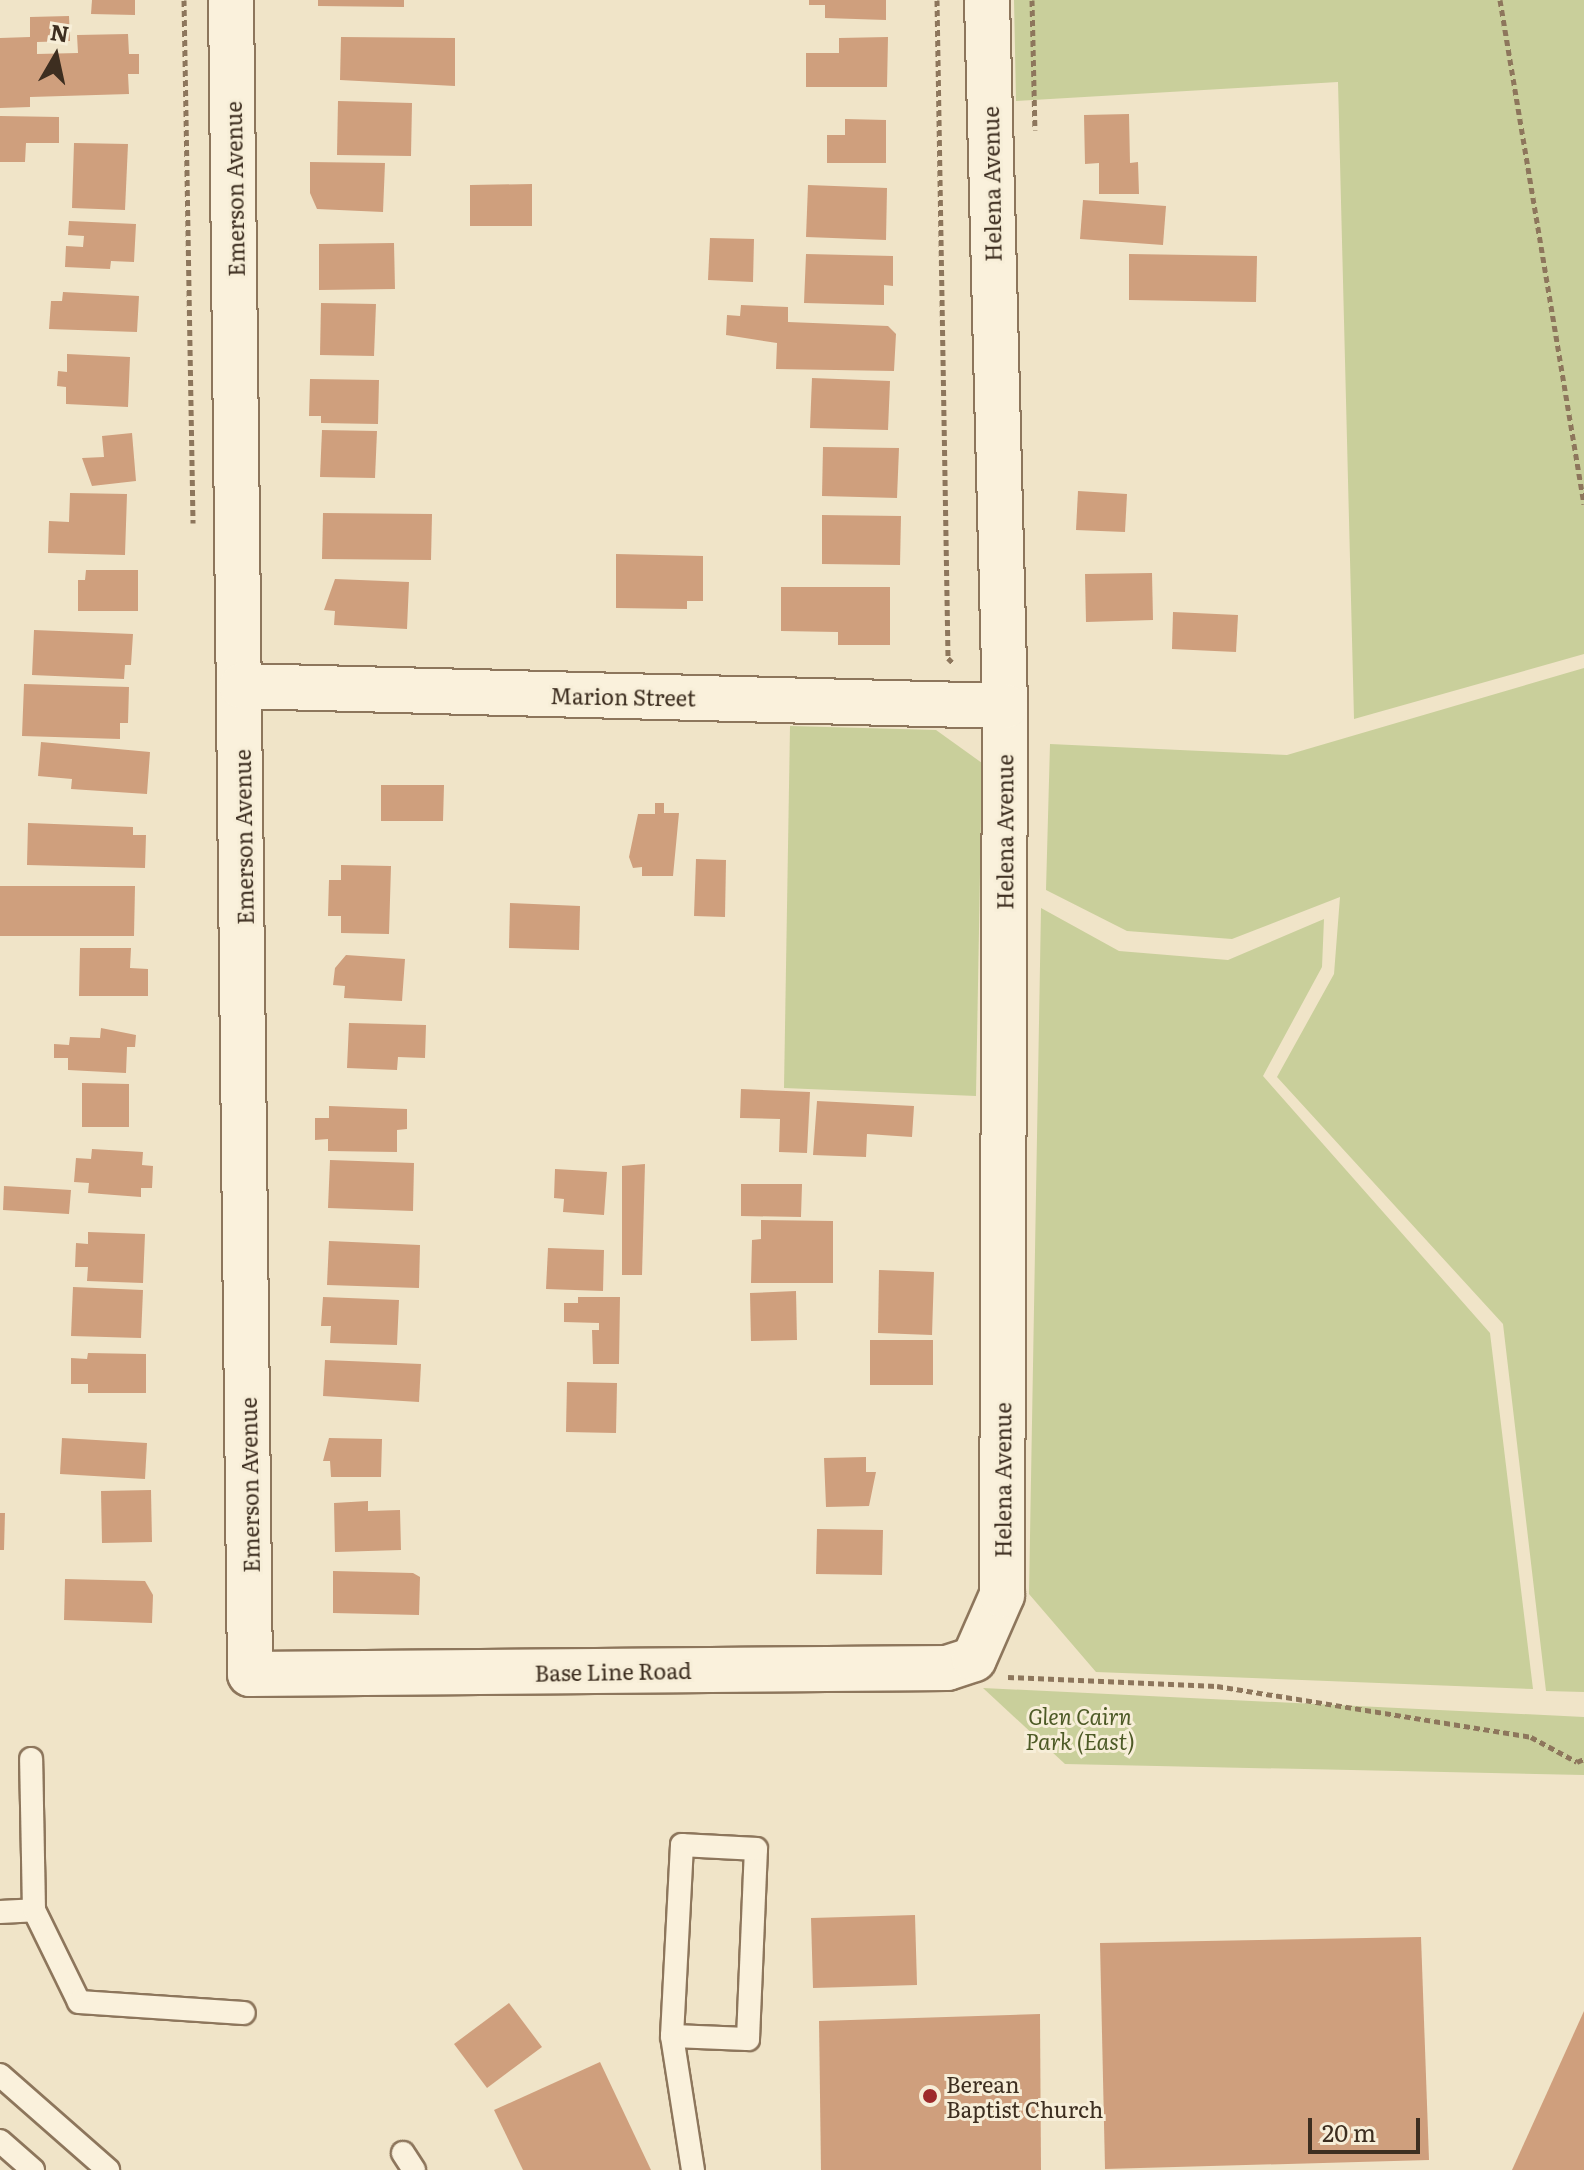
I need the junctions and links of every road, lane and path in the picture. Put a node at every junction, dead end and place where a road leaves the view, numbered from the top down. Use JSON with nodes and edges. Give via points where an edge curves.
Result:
{"nodes":[{"id":1,"x":231,"y":0,"type":"edge"},
{"id":2,"x":937,"y":0,"type":"edge"},
{"id":3,"x":987,"y":0,"type":"edge"},
{"id":4,"x":1500,"y":0,"type":"edge"},
{"id":5,"x":1584,"y":504,"type":"edge"},
{"id":6,"x":241,"y":686,"type":"junction"},
{"id":7,"x":1005,"y":706,"type":"junction"},
{"id":8,"x":974,"y":1659,"type":"junction"},
{"id":9,"x":250,"y":1674,"type":"joint"},
{"id":10,"x":31,"y":1759,"type":"dead end"},
{"id":11,"x":1584,"y":1759,"type":"edge"},
{"id":12,"x":34,"y":1910,"type":"junction"},
{"id":13,"x":0,"y":1912,"type":"edge"},
{"id":14,"x":244,"y":2013,"type":"dead end"},
{"id":15,"x":672,"y":2036,"type":"junction"},
{"id":16,"x":0,"y":2075,"type":"edge"},
{"id":17,"x":0,"y":2141,"type":"edge"},
{"id":18,"x":33,"y":2170,"type":"edge"},
{"id":19,"x":108,"y":2170,"type":"edge"},
{"id":20,"x":693,"y":2170,"type":"edge"}],
"edges":[{"from":1,"to":6,"type":"street","name":"Emerson Avenue"},
{"from":2,"to":7,"type":"path","via":[[948,658]]},
{"from":3,"to":7,"type":"street","name":"Helena Avenue"},
{"from":4,"to":5,"type":"path"},
{"from":6,"to":7,"type":"street","name":"Marion Street"},
{"from":6,"to":9,"type":"street","name":"Emerson Avenue"},
{"from":7,"to":8,"type":"street","name":"Helena Avenue","via":[[1002,1595]]},
{"from":8,"to":9,"type":"street","name":"Base Line Road","via":[[947,1668]]},
{"from":8,"to":11,"type":"path","via":[[1003,1677],[1217,1686],[1531,1737],[1577,1762]]},
{"from":10,"to":12,"type":"lane"},
{"from":12,"to":13,"type":"lane"},
{"from":12,"to":14,"type":"lane","via":[[79,2002]]},
{"from":15,"to":15,"type":"lane","via":[[682,1845],[756,1849],[748,2039]]},
{"from":15,"to":20,"type":"lane"},
{"from":16,"to":19,"type":"lane"},
{"from":17,"to":18,"type":"lane"}]}
